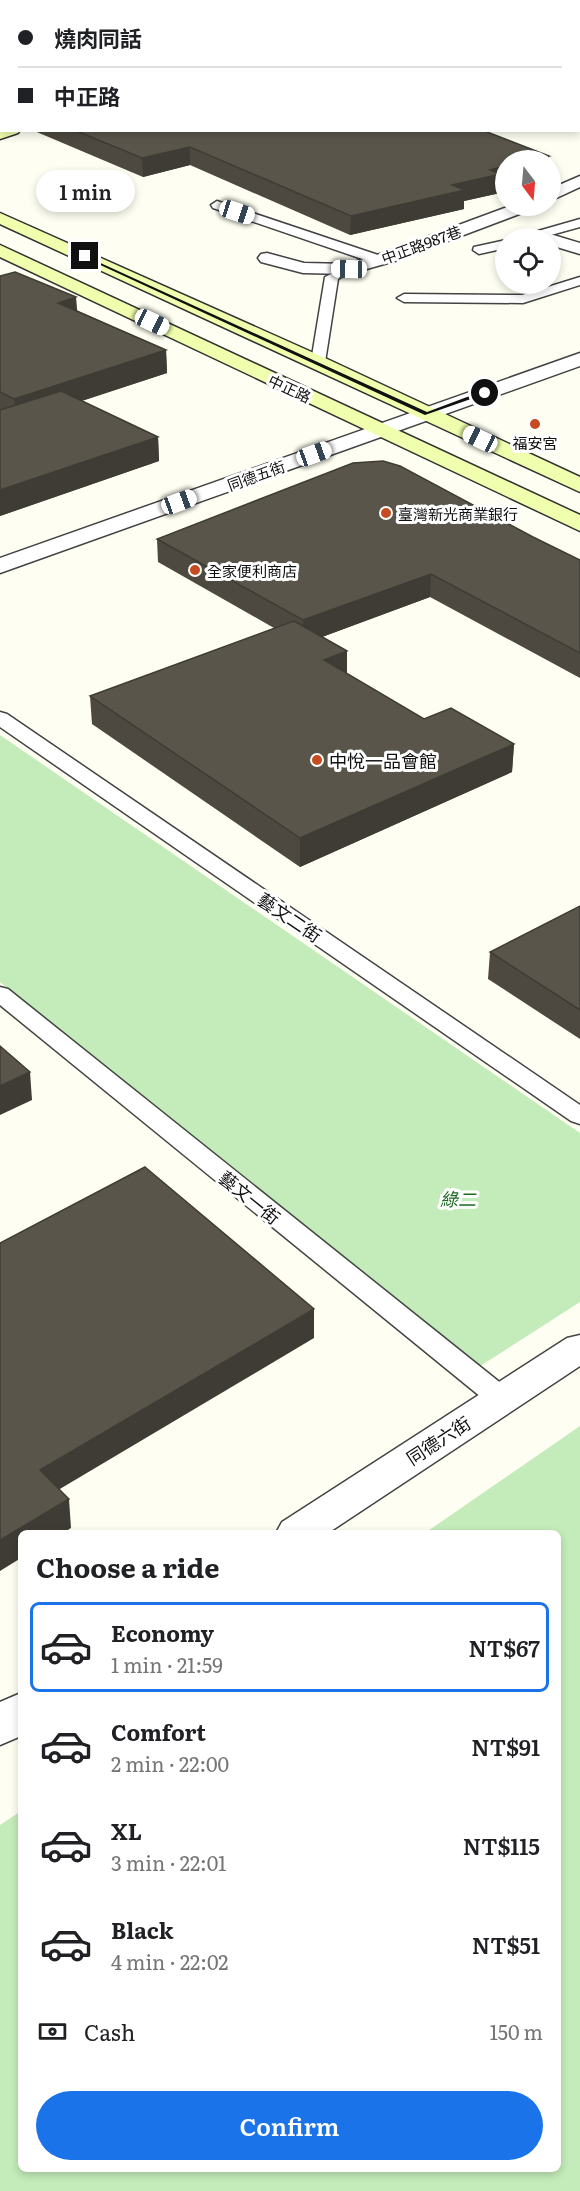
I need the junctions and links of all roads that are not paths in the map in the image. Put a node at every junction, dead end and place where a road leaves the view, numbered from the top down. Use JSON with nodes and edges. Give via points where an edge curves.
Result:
{"nodes":[{"id":1,"x":580,"y":182,"type":"edge"},
{"id":2,"x":561,"y":191,"type":"edge"},
{"id":3,"x":217,"y":206,"type":"dead end"},
{"id":4,"x":497,"y":216,"type":"edge"},
{"id":5,"x":0,"y":218,"type":"edge"},
{"id":6,"x":580,"y":223,"type":"edge"},
{"id":7,"x":561,"y":230,"type":"edge"},
{"id":8,"x":561,"y":244,"type":"edge"},
{"id":9,"x":495,"y":246,"type":"edge"},
{"id":10,"x":580,"y":249,"type":"edge"},
{"id":11,"x":0,"y":250,"type":"edge"},
{"id":12,"x":479,"y":250,"type":"dead end"},
{"id":13,"x":267,"y":258,"type":"dead end"},
{"id":14,"x":379,"y":260,"type":"junction"},
{"id":15,"x":349,"y":269,"type":"junction"},
{"id":16,"x":580,"y":281,"type":"edge"},
{"id":17,"x":404,"y":298,"type":"dead end"},
{"id":18,"x":580,"y":359,"type":"edge"},
{"id":19,"x":318,"y":362,"type":"junction"},
{"id":20,"x":427,"y":414,"type":"junction"},
{"id":21,"x":381,"y":430,"type":"junction"},
{"id":22,"x":580,"y":485,"type":"edge"},
{"id":23,"x":580,"y":524,"type":"edge"},
{"id":24,"x":0,"y":566,"type":"edge"},
{"id":25,"x":0,"y":718,"type":"edge"},
{"id":26,"x":0,"y":994,"type":"edge"},
{"id":27,"x":580,"y":1116,"type":"edge"},
{"id":28,"x":580,"y":1348,"type":"edge"},
{"id":29,"x":502,"y":1398,"type":"junction"},
{"id":30,"x":301,"y":1530,"type":"edge"},
{"id":31,"x":18,"y":1714,"type":"edge"},
{"id":32,"x":0,"y":1726,"type":"edge"}],
"edges":[{"from":1,"to":2,"type":"street"},
{"from":3,"to":14,"type":"lane"},
{"from":4,"to":14,"type":"street","name":"中正路987巷"},
{"from":5,"to":19,"type":"street","name":"中正路"},
{"from":6,"to":7,"type":"lane"},
{"from":8,"to":10,"type":"street"},
{"from":9,"to":12,"type":"lane"},
{"from":11,"to":21,"type":"street","name":"中正路"},
{"from":13,"to":15,"type":"street","via":[[303,268]]},
{"from":14,"to":15,"type":"street","name":"中正路987巷"},
{"from":15,"to":19,"type":"lane","name":"中正路987巷","via":[[332,277]]},
{"from":16,"to":17,"type":"lane","via":[[523,298]]},
{"from":18,"to":20,"type":"street","name":"同德五街"},
{"from":19,"to":20,"type":"street","name":"中正路"},
{"from":20,"to":21,"type":"street","name":"同德五街"},
{"from":20,"to":22,"type":"street","name":"中正路"},
{"from":21,"to":23,"type":"street","name":"中正路"},
{"from":21,"to":24,"type":"street","name":"同德五街"},
{"from":25,"to":27,"type":"lane","name":"藝文二街"},
{"from":26,"to":29,"type":"lane","name":"藝文一街"},
{"from":28,"to":29,"type":"street","name":"同德六街"},
{"from":29,"to":30,"type":"street","name":"同德六街"},
{"from":31,"to":32,"type":"street"}]}
